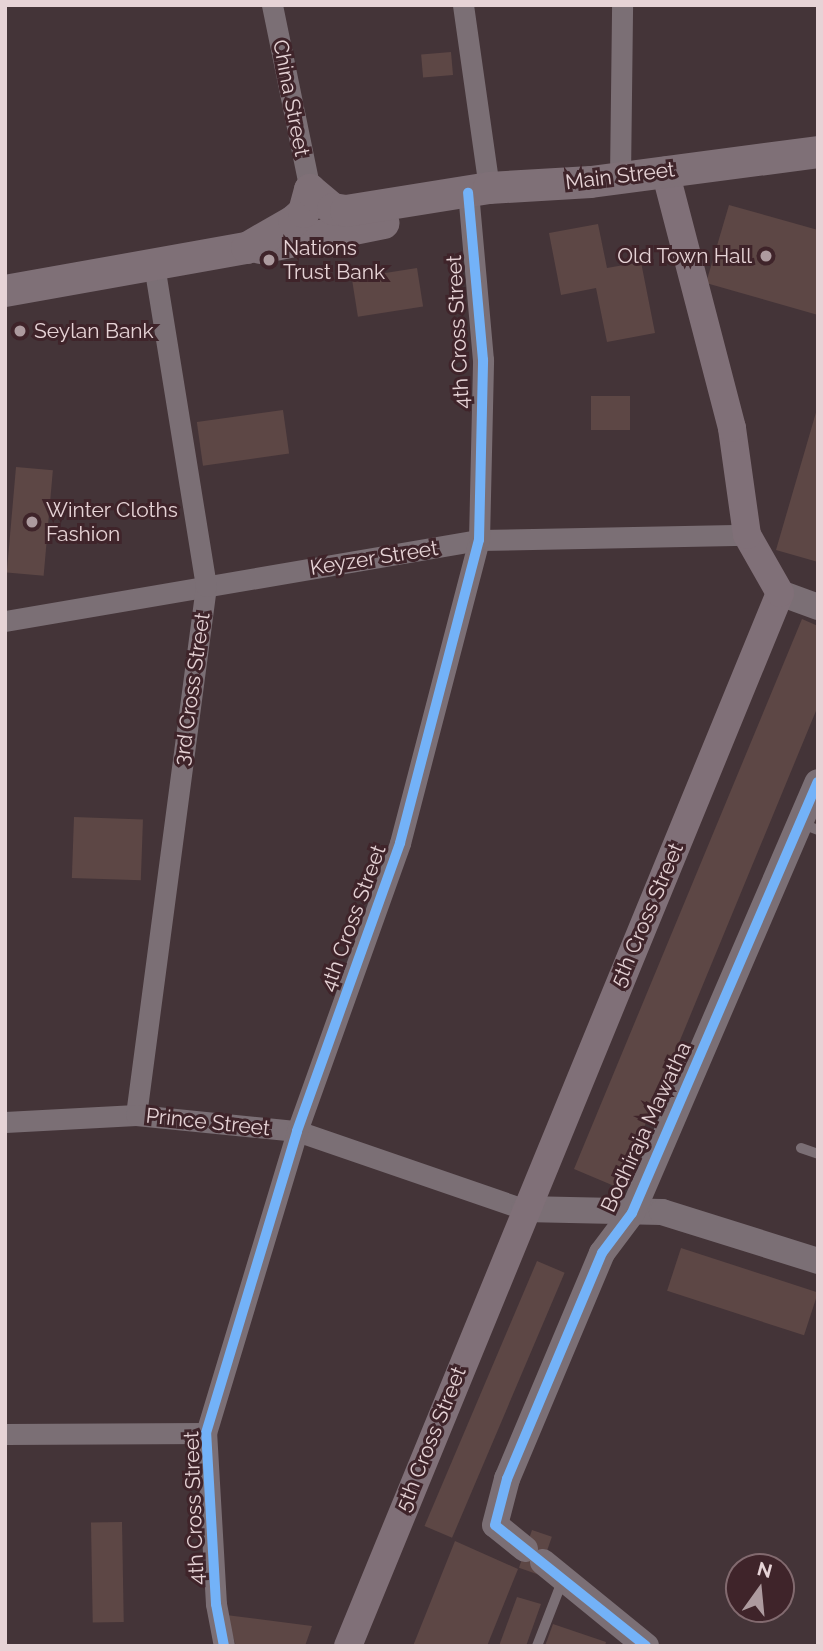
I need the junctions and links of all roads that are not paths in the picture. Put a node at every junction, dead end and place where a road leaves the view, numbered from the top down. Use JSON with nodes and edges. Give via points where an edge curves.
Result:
{"nodes":[{"id":1,"x":272,"y":5,"type":"edge"},
{"id":2,"x":463,"y":5,"type":"edge"},
{"id":3,"x":622,"y":5,"type":"edge"},
{"id":4,"x":818,"y":152,"type":"edge"},
{"id":5,"x":665,"y":171,"type":"junction"},
{"id":6,"x":620,"y":177,"type":"junction"},
{"id":7,"x":310,"y":190,"type":"junction"},
{"id":8,"x":478,"y":190,"type":"junction"},
{"id":9,"x":422,"y":202,"type":"junction"},
{"id":10,"x":247,"y":248,"type":"junction"},
{"id":11,"x":154,"y":266,"type":"junction"},
{"id":12,"x":5,"y":291,"type":"edge"},
{"id":13,"x":747,"y":535,"type":"junction"},
{"id":14,"x":479,"y":540,"type":"junction"},
{"id":15,"x":206,"y":586,"type":"junction"},
{"id":16,"x":780,"y":593,"type":"junction"},
{"id":17,"x":818,"y":607,"type":"edge"},
{"id":18,"x":5,"y":621,"type":"edge"},
{"id":19,"x":818,"y":782,"type":"edge"},
{"id":20,"x":809,"y":827,"type":"edge"},
{"id":21,"x":136,"y":1115,"type":"junction"},
{"id":22,"x":5,"y":1122,"type":"edge"},
{"id":23,"x":297,"y":1131,"type":"junction"},
{"id":24,"x":801,"y":1148,"type":"dead end"},
{"id":25,"x":818,"y":1154,"type":"edge"},
{"id":26,"x":523,"y":1209,"type":"junction"},
{"id":27,"x":632,"y":1213,"type":"junction"},
{"id":28,"x":818,"y":1261,"type":"edge"},
{"id":29,"x":206,"y":1433,"type":"junction"},
{"id":30,"x":5,"y":1434,"type":"edge"},
{"id":31,"x":544,"y":1562,"type":"junction"},
{"id":32,"x":640,"y":1644,"type":"edge"},
{"id":33,"x":224,"y":1646,"type":"edge"},
{"id":34,"x":348,"y":1646,"type":"edge"},
{"id":35,"x":537,"y":1646,"type":"edge"}],
"edges":[{"from":1,"to":7,"type":"street","name":"China Street"},
{"from":2,"to":8,"type":"street","name":"4th Cross Street"},
{"from":3,"to":6,"type":"street"},
{"from":4,"to":5,"type":"main road","name":"Main Street"},
{"from":5,"to":6,"type":"main road","name":"Main Street"},
{"from":5,"to":13,"type":"main road","via":[[732,428]]},
{"from":6,"to":8,"type":"main road","name":"Main Street"},
{"from":7,"to":9,"type":"main road","name":"Main Street","via":[[333,209]]},
{"from":7,"to":10,"type":"main road","name":"Main Street","via":[[304,212]]},
{"from":8,"to":9,"type":"main road","name":"Main Street"},
{"from":8,"to":14,"type":"street","name":"4th Cross Street","via":[[483,360]]},
{"from":9,"to":10,"type":"main road","name":"Main Street","via":[[393,221],[291,245]]},
{"from":10,"to":11,"type":"main road","name":"Main Street"},
{"from":11,"to":12,"type":"main road","name":"Main Street"},
{"from":11,"to":15,"type":"street","name":"3rd Cross Street"},
{"from":13,"to":14,"type":"street","name":"Keyzer Street"},
{"from":13,"to":16,"type":"main road"},
{"from":14,"to":15,"type":"street","name":"Keyzer Street"},
{"from":14,"to":23,"type":"street","name":"4th Cross Street","via":[[400,843]]},
{"from":15,"to":18,"type":"street","name":"Keyzer Street"},
{"from":15,"to":21,"type":"street","name":"3rd Cross Street"},
{"from":16,"to":17,"type":"street"},
{"from":16,"to":26,"type":"main road","name":"5th Cross Street"},
{"from":19,"to":20,"type":"street","name":"Bodhiraja Mawatha"},
{"from":20,"to":27,"type":"street","name":"Bodhiraja Mawatha"},
{"from":21,"to":22,"type":"street","name":"Prince Street"},
{"from":21,"to":23,"type":"street","name":"Prince Street"},
{"from":23,"to":26,"type":"street","name":"Prince Street"},
{"from":23,"to":29,"type":"street","name":"4th Cross Street"},
{"from":24,"to":25,"type":"lane"},
{"from":26,"to":27,"type":"street"},
{"from":26,"to":34,"type":"main road","name":"5th Cross Street"},
{"from":27,"to":28,"type":"street","via":[[662,1212]]},
{"from":27,"to":31,"type":"street","name":"Bodhiraja Mawatha","via":[[602,1253],[507,1479],[495,1525]]},
{"from":29,"to":30,"type":"street"},
{"from":29,"to":33,"type":"street","name":"4th Cross Street","via":[[216,1604]]},
{"from":31,"to":32,"type":"street"},
{"from":31,"to":35,"type":"lane"}]}
